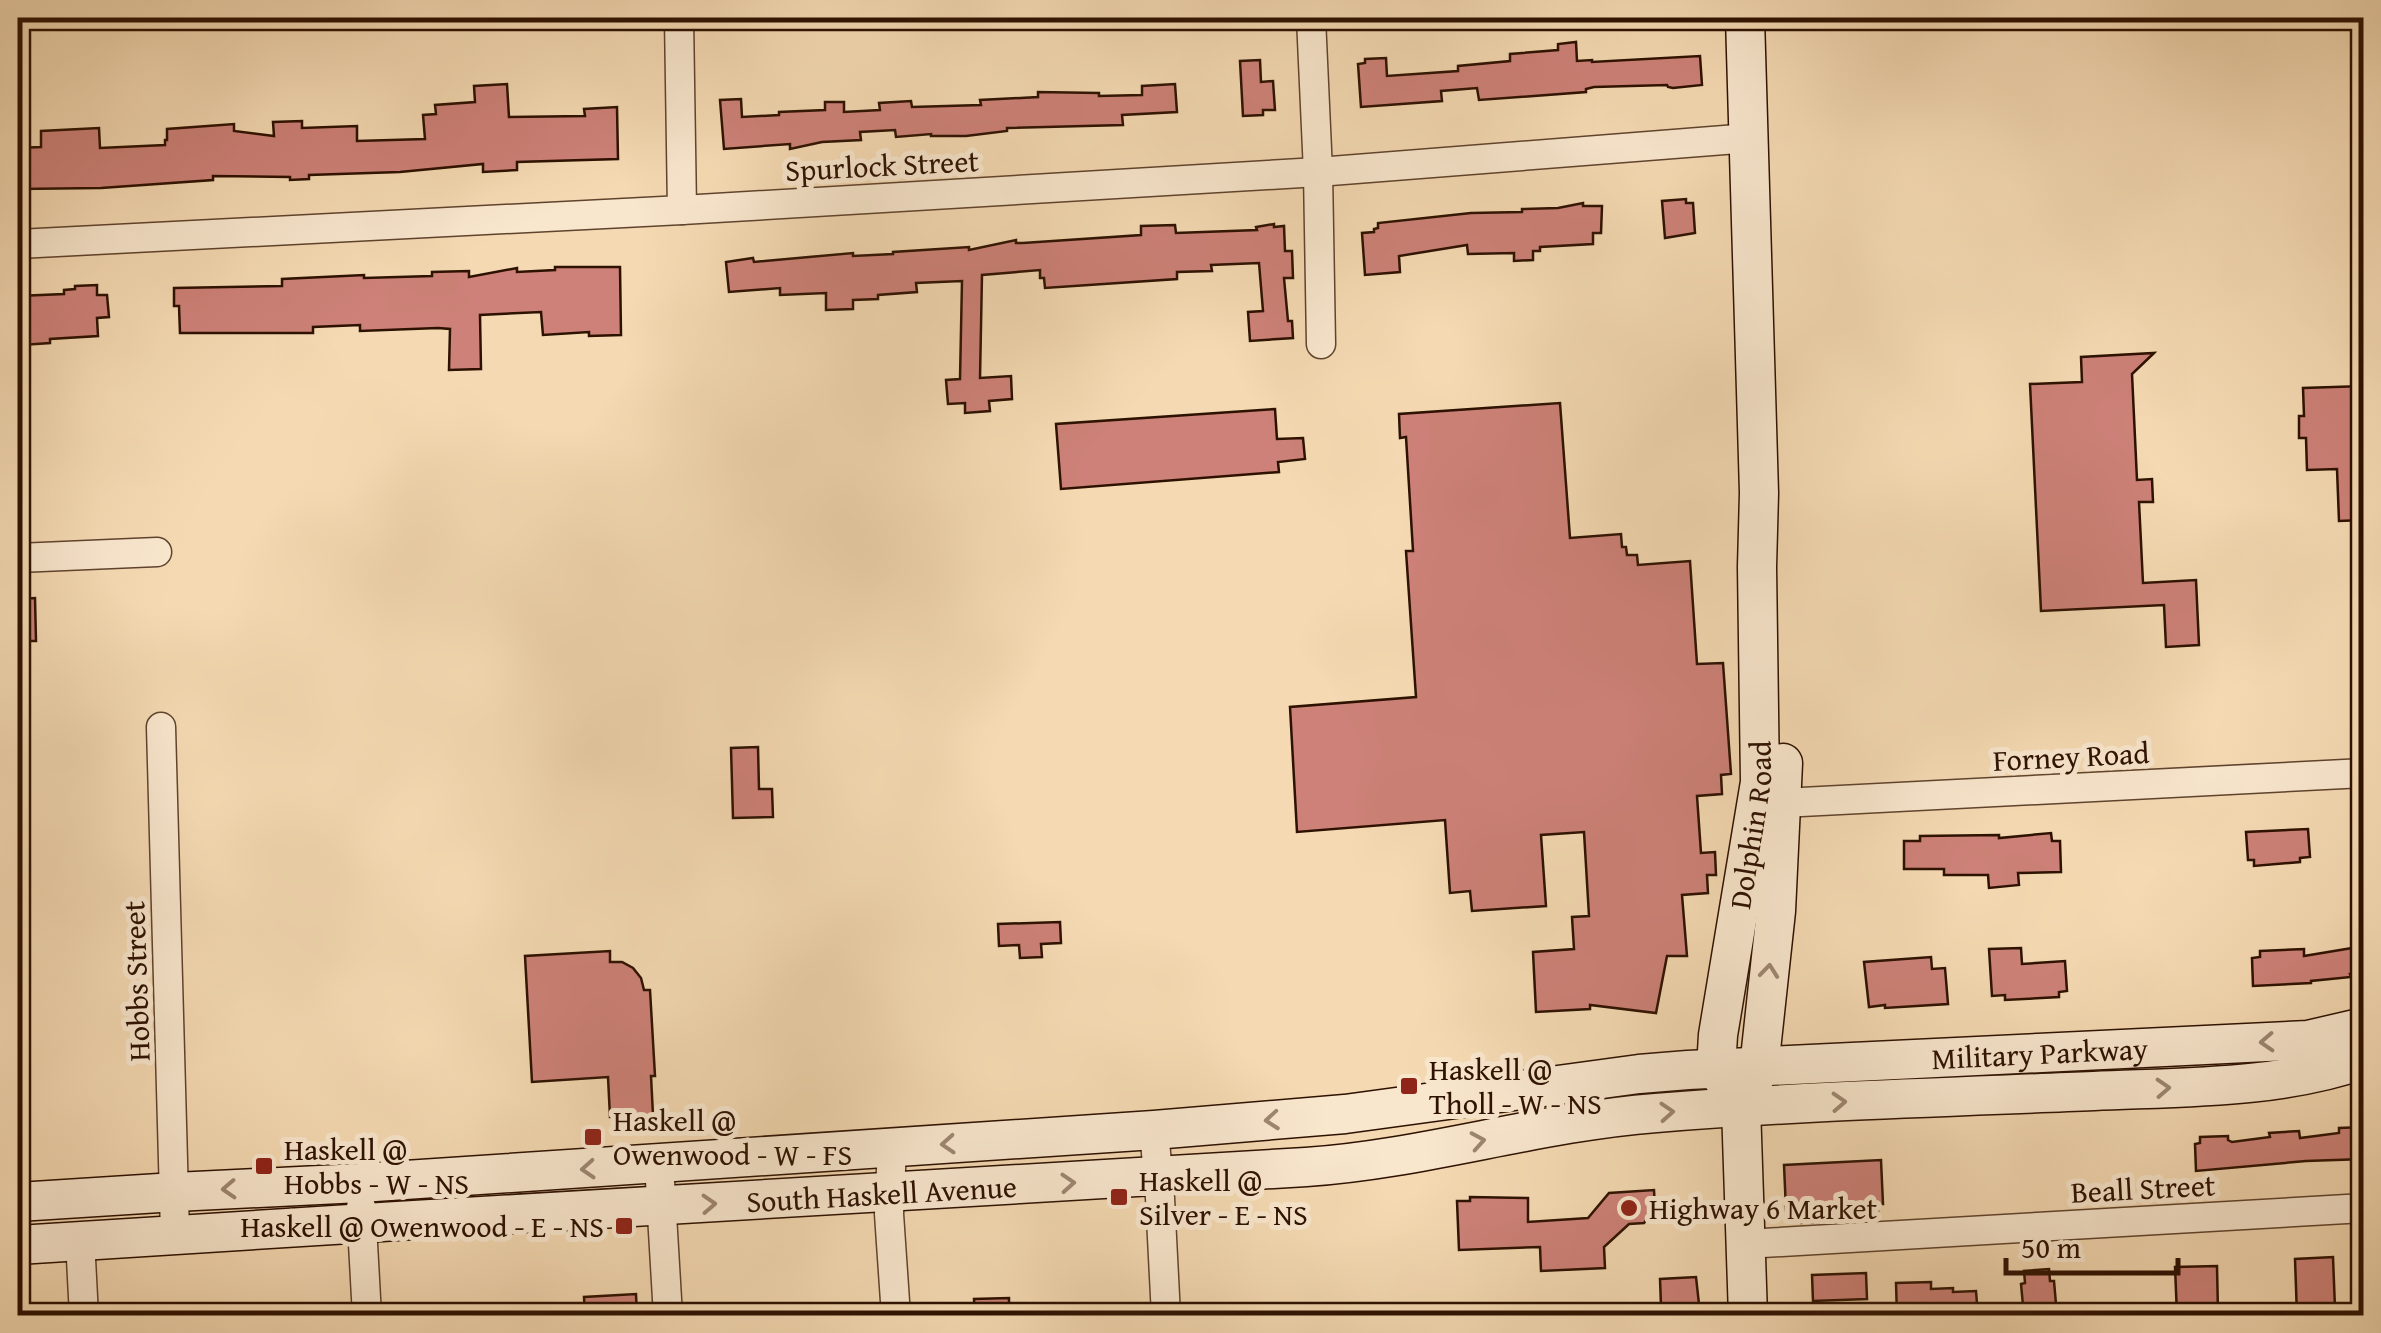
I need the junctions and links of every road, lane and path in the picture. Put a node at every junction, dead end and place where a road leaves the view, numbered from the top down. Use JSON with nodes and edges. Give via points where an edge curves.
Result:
{"nodes":[{"id":1,"x":679,"y":18,"type":"edge"},
{"id":2,"x":1311,"y":18,"type":"edge"},
{"id":3,"x":1745,"y":18,"type":"edge"},
{"id":4,"x":1750,"y":138,"type":"junction"},
{"id":5,"x":1318,"y":172,"type":"junction"},
{"id":6,"x":682,"y":210,"type":"junction"},
{"id":7,"x":18,"y":244,"type":"edge"},
{"id":8,"x":1321,"y":344,"type":"dead end"},
{"id":9,"x":1758,"y":535,"type":"junction"},
{"id":10,"x":158,"y":552,"type":"dead end"},
{"id":11,"x":18,"y":558,"type":"edge"},
{"id":12,"x":160,"y":728,"type":"dead end"},
{"id":13,"x":2364,"y":773,"type":"edge"},
{"id":14,"x":1782,"y":803,"type":"junction"},
{"id":15,"x":2364,"y":1028,"type":"edge"},
{"id":16,"x":2364,"y":1060,"type":"edge"},
{"id":17,"x":1716,"y":1068,"type":"junction"},
{"id":18,"x":1760,"y":1068,"type":"junction"},
{"id":19,"x":1741,"y":1106,"type":"junction"},
{"id":20,"x":1345,"y":1114,"type":"junction"},
{"id":21,"x":1154,"y":1130,"type":"junction"},
{"id":22,"x":892,"y":1147,"type":"junction"},
{"id":23,"x":1349,"y":1162,"type":"junction"},
{"id":24,"x":660,"y":1164,"type":"junction"},
{"id":25,"x":1158,"y":1178,"type":"junction"},
{"id":26,"x":360,"y":1184,"type":"junction"},
{"id":27,"x":174,"y":1192,"type":"junction"},
{"id":28,"x":890,"y":1194,"type":"junction"},
{"id":29,"x":78,"y":1199,"type":"junction"},
{"id":30,"x":18,"y":1202,"type":"edge"},
{"id":31,"x":662,"y":1206,"type":"junction"},
{"id":32,"x":2364,"y":1208,"type":"edge"},
{"id":33,"x":361,"y":1222,"type":"junction"},
{"id":34,"x":175,"y":1233,"type":"junction"},
{"id":35,"x":80,"y":1240,"type":"junction"},
{"id":36,"x":1746,"y":1244,"type":"junction"},
{"id":37,"x":18,"y":1245,"type":"edge"},
{"id":38,"x":84,"y":1316,"type":"edge"},
{"id":39,"x":367,"y":1316,"type":"edge"},
{"id":40,"x":668,"y":1316,"type":"edge"},
{"id":41,"x":896,"y":1316,"type":"edge"},
{"id":42,"x":1166,"y":1316,"type":"edge"},
{"id":43,"x":1748,"y":1316,"type":"edge"}],
"edges":[{"from":1,"to":6,"type":"street"},
{"from":2,"to":5,"type":"street"},
{"from":3,"to":4,"type":"main road","name":"Dolphin Road"},
{"from":4,"to":5,"type":"street","name":"Spurlock Street"},
{"from":4,"to":9,"type":"main road","name":"Dolphin Road"},
{"from":5,"to":6,"type":"street","name":"Spurlock Street"},
{"from":5,"to":8,"type":"street"},
{"from":6,"to":7,"type":"street","name":"Spurlock Street"},
{"from":9,"to":14,"type":"main road","name":"Dolphin Road","via":[[1768,552],[1776,635]]},
{"from":9,"to":17,"type":"main road","name":"Dolphin Road","via":[[1760,782]]},
{"from":10,"to":11,"type":"street"},
{"from":12,"to":27,"type":"street","name":"Hobbs Street"},
{"from":13,"to":14,"type":"street","name":"Forney Road"},
{"from":18,"to":14,"type":"main road","name":"Dolphin Road","one_way":true},
{"from":15,"to":18,"type":"main road","name":"Military Parkway","one_way":true,"via":[[2308,1040]]},
{"from":19,"to":16,"type":"main road","name":"Military Parkway","one_way":true,"via":[[2204,1086]]},
{"from":17,"to":18,"type":"main road","name":"Military Parkway"},
{"from":17,"to":19,"type":"main road"},
{"from":17,"to":20,"type":"main road","name":"South Haskell Avenue"},
{"from":18,"to":19,"type":"main road","name":"Dolphin Road"},
{"from":23,"to":19,"type":"main road","name":"South Haskell Avenue","one_way":true,"via":[[1594,1119]]},
{"from":19,"to":36,"type":"main road","name":"Dolphin Road"},
{"from":20,"to":21,"type":"main road","name":"South Haskell Avenue","one_way":true},
{"from":20,"to":23,"type":"main road"},
{"from":21,"to":22,"type":"main road","name":"South Haskell Avenue","one_way":true},
{"from":21,"to":25,"type":"street"},
{"from":22,"to":24,"type":"main road","name":"South Haskell Avenue"},
{"from":22,"to":28,"type":"street"},
{"from":23,"to":25,"type":"main road","name":"South Haskell Avenue"},
{"from":24,"to":26,"type":"main road","name":"South Haskell Avenue","one_way":true},
{"from":24,"to":31,"type":"street"},
{"from":28,"to":25,"type":"main road","name":"South Haskell Avenue","one_way":true},
{"from":25,"to":42,"type":"street"},
{"from":26,"to":27,"type":"main road","name":"South Haskell Avenue","one_way":true},
{"from":26,"to":33,"type":"street"},
{"from":27,"to":29,"type":"main road","name":"South Haskell Avenue"},
{"from":27,"to":34,"type":"street","name":"Hobbs Street"},
{"from":31,"to":28,"type":"main road","name":"South Haskell Avenue","one_way":true},
{"from":28,"to":41,"type":"street"},
{"from":29,"to":30,"type":"main road","name":"South Haskell Avenue"},
{"from":29,"to":35,"type":"main road"},
{"from":31,"to":33,"type":"main road","name":"South Haskell Avenue"},
{"from":31,"to":40,"type":"street"},
{"from":32,"to":36,"type":"street","name":"Beall Street"},
{"from":33,"to":34,"type":"main road","name":"South Haskell Avenue"},
{"from":33,"to":39,"type":"street"},
{"from":34,"to":35,"type":"main road","name":"South Haskell Avenue"},
{"from":35,"to":37,"type":"main road","name":"South Haskell Avenue"},
{"from":35,"to":38,"type":"street"},
{"from":36,"to":43,"type":"main road","name":"Dolphin Road"}]}
